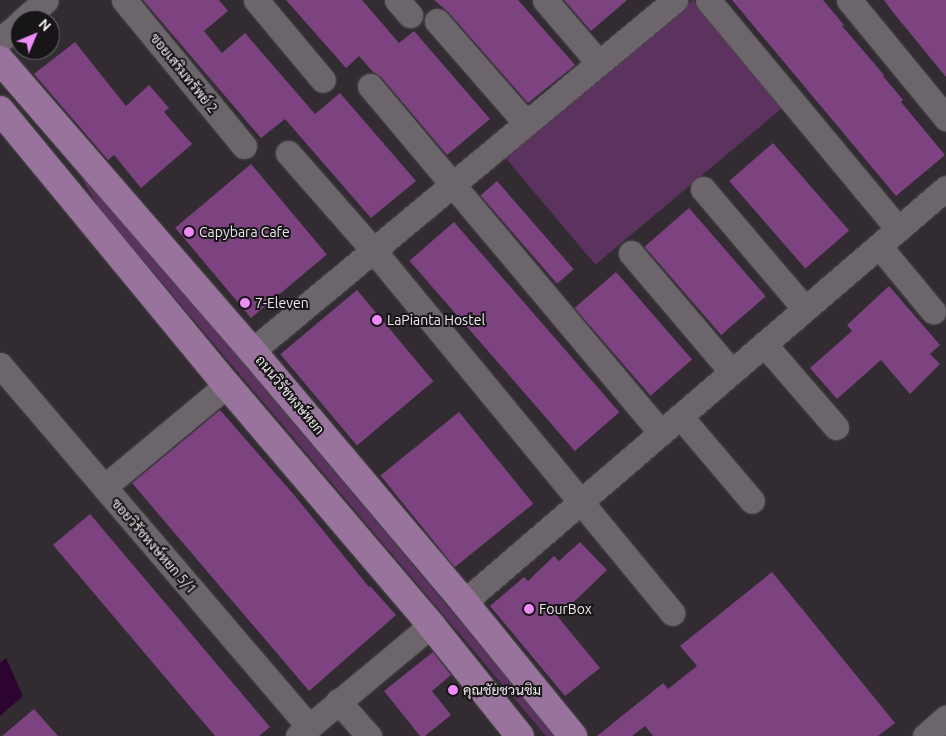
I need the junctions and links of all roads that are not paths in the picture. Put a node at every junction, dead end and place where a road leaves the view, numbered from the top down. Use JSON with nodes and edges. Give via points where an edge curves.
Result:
{"nodes":[{"id":1,"x":46,"y":0,"type":"edge"},
{"id":2,"x":124,"y":0,"type":"edge"},
{"id":3,"x":256,"y":0,"type":"edge"},
{"id":4,"x":545,"y":0,"type":"edge"},
{"id":5,"x":708,"y":0,"type":"edge"},
{"id":6,"x":849,"y":0,"type":"edge"},
{"id":7,"x":673,"y":1,"type":"edge"},
{"id":8,"x":34,"y":10,"type":"edge"},
{"id":9,"x":437,"y":20,"type":"dead end"},
{"id":10,"x":10,"y":32,"type":"edge"},
{"id":11,"x":0,"y":40,"type":"edge"},
{"id":12,"x":0,"y":60,"type":"edge"},
{"id":13,"x":600,"y":63,"type":"junction"},
{"id":14,"x":323,"y":80,"type":"dead end"},
{"id":15,"x":370,"y":86,"type":"dead end"},
{"id":16,"x":42,"y":109,"type":"junction"},
{"id":17,"x":946,"y":118,"type":"edge"},
{"id":18,"x":9,"y":120,"type":"edge"},
{"id":19,"x":526,"y":124,"type":"junction"},
{"id":20,"x":244,"y":146,"type":"dead end"},
{"id":21,"x":288,"y":153,"type":"dead end"},
{"id":22,"x":453,"y":184,"type":"junction"},
{"id":23,"x":946,"y":188,"type":"edge"},
{"id":24,"x":703,"y":189,"type":"dead end"},
{"id":25,"x":898,"y":229,"type":"junction"},
{"id":26,"x":878,"y":246,"type":"junction"},
{"id":27,"x":374,"y":251,"type":"junction"},
{"id":28,"x":631,"y":253,"type":"dead end"},
{"id":29,"x":805,"y":309,"type":"junction"},
{"id":30,"x":933,"y":311,"type":"dead end"},
{"id":31,"x":764,"y":344,"type":"junction"},
{"id":32,"x":252,"y":351,"type":"junction"},
{"id":33,"x":0,"y":364,"type":"edge"},
{"id":34,"x":732,"y":372,"type":"junction"},
{"id":35,"x":227,"y":385,"type":"junction"},
{"id":36,"x":680,"y":416,"type":"junction"},
{"id":37,"x":836,"y":427,"type":"dead end"},
{"id":38,"x":661,"y":433,"type":"junction"},
{"id":39,"x":104,"y":488,"type":"junction"},
{"id":40,"x":752,"y":501,"type":"dead end"},
{"id":41,"x":580,"y":502,"type":"junction"},
{"id":42,"x":464,"y":602,"type":"junction"},
{"id":43,"x":672,"y":613,"type":"dead end"},
{"id":44,"x":432,"y":625,"type":"junction"},
{"id":45,"x":338,"y":702,"type":"junction"},
{"id":46,"x":946,"y":718,"type":"edge"},
{"id":47,"x":304,"y":732,"type":"edge"},
{"id":48,"x":369,"y":736,"type":"edge"},
{"id":49,"x":520,"y":736,"type":"edge"},
{"id":50,"x":573,"y":736,"type":"edge"},
{"id":51,"x":925,"y":736,"type":"edge"}],
"edges":[{"from":1,"to":8,"type":"street"},
{"from":2,"to":20,"type":"street","name":"ซอยเสริมทรัพย์ 2"},
{"from":3,"to":14,"type":"street"},
{"from":4,"to":13,"type":"street"},
{"from":5,"to":25,"type":"street"},
{"from":6,"to":17,"type":"street"},
{"from":7,"to":13,"type":"street"},
{"from":9,"to":19,"type":"street"},
{"from":10,"to":11,"type":"street"},
{"from":12,"to":16,"type":"main road","name":"ถนนวิรัชหงษ์หยก"},
{"from":13,"to":19,"type":"street"},
{"from":15,"to":22,"type":"street"},
{"from":16,"to":18,"type":"main road"},
{"from":16,"to":32,"type":"main road","name":"ถนนวิรัชหงษ์หยก"},
{"from":18,"to":35,"type":"main road"},
{"from":19,"to":22,"type":"street"},
{"from":21,"to":27,"type":"street"},
{"from":22,"to":27,"type":"street"},
{"from":22,"to":38,"type":"street"},
{"from":23,"to":25,"type":"street"},
{"from":24,"to":29,"type":"street"},
{"from":25,"to":26,"type":"street"},
{"from":26,"to":29,"type":"street"},
{"from":26,"to":30,"type":"street"},
{"from":27,"to":32,"type":"street"},
{"from":27,"to":41,"type":"street"},
{"from":28,"to":34,"type":"street"},
{"from":29,"to":31,"type":"street"},
{"from":31,"to":34,"type":"street"},
{"from":31,"to":37,"type":"street"},
{"from":32,"to":42,"type":"main road","name":"ถนนวิรัชหงษ์หยก"},
{"from":33,"to":39,"type":"street","name":"ซอยวิรัชหงษ์หยก 5/1"},
{"from":34,"to":36,"type":"street"},
{"from":35,"to":39,"type":"street"},
{"from":35,"to":44,"type":"main road"},
{"from":36,"to":38,"type":"street"},
{"from":36,"to":40,"type":"street"},
{"from":38,"to":41,"type":"street"},
{"from":39,"to":47,"type":"street","name":"ซอยวิรัชหงษ์หยก 5/1"},
{"from":41,"to":42,"type":"street"},
{"from":41,"to":43,"type":"street"},
{"from":42,"to":50,"type":"main road","name":"ถนนวิรัชหงษ์หยก"},
{"from":44,"to":45,"type":"street"},
{"from":44,"to":49,"type":"main road"},
{"from":45,"to":47,"type":"street"},
{"from":45,"to":48,"type":"street"},
{"from":46,"to":51,"type":"street"}]}
